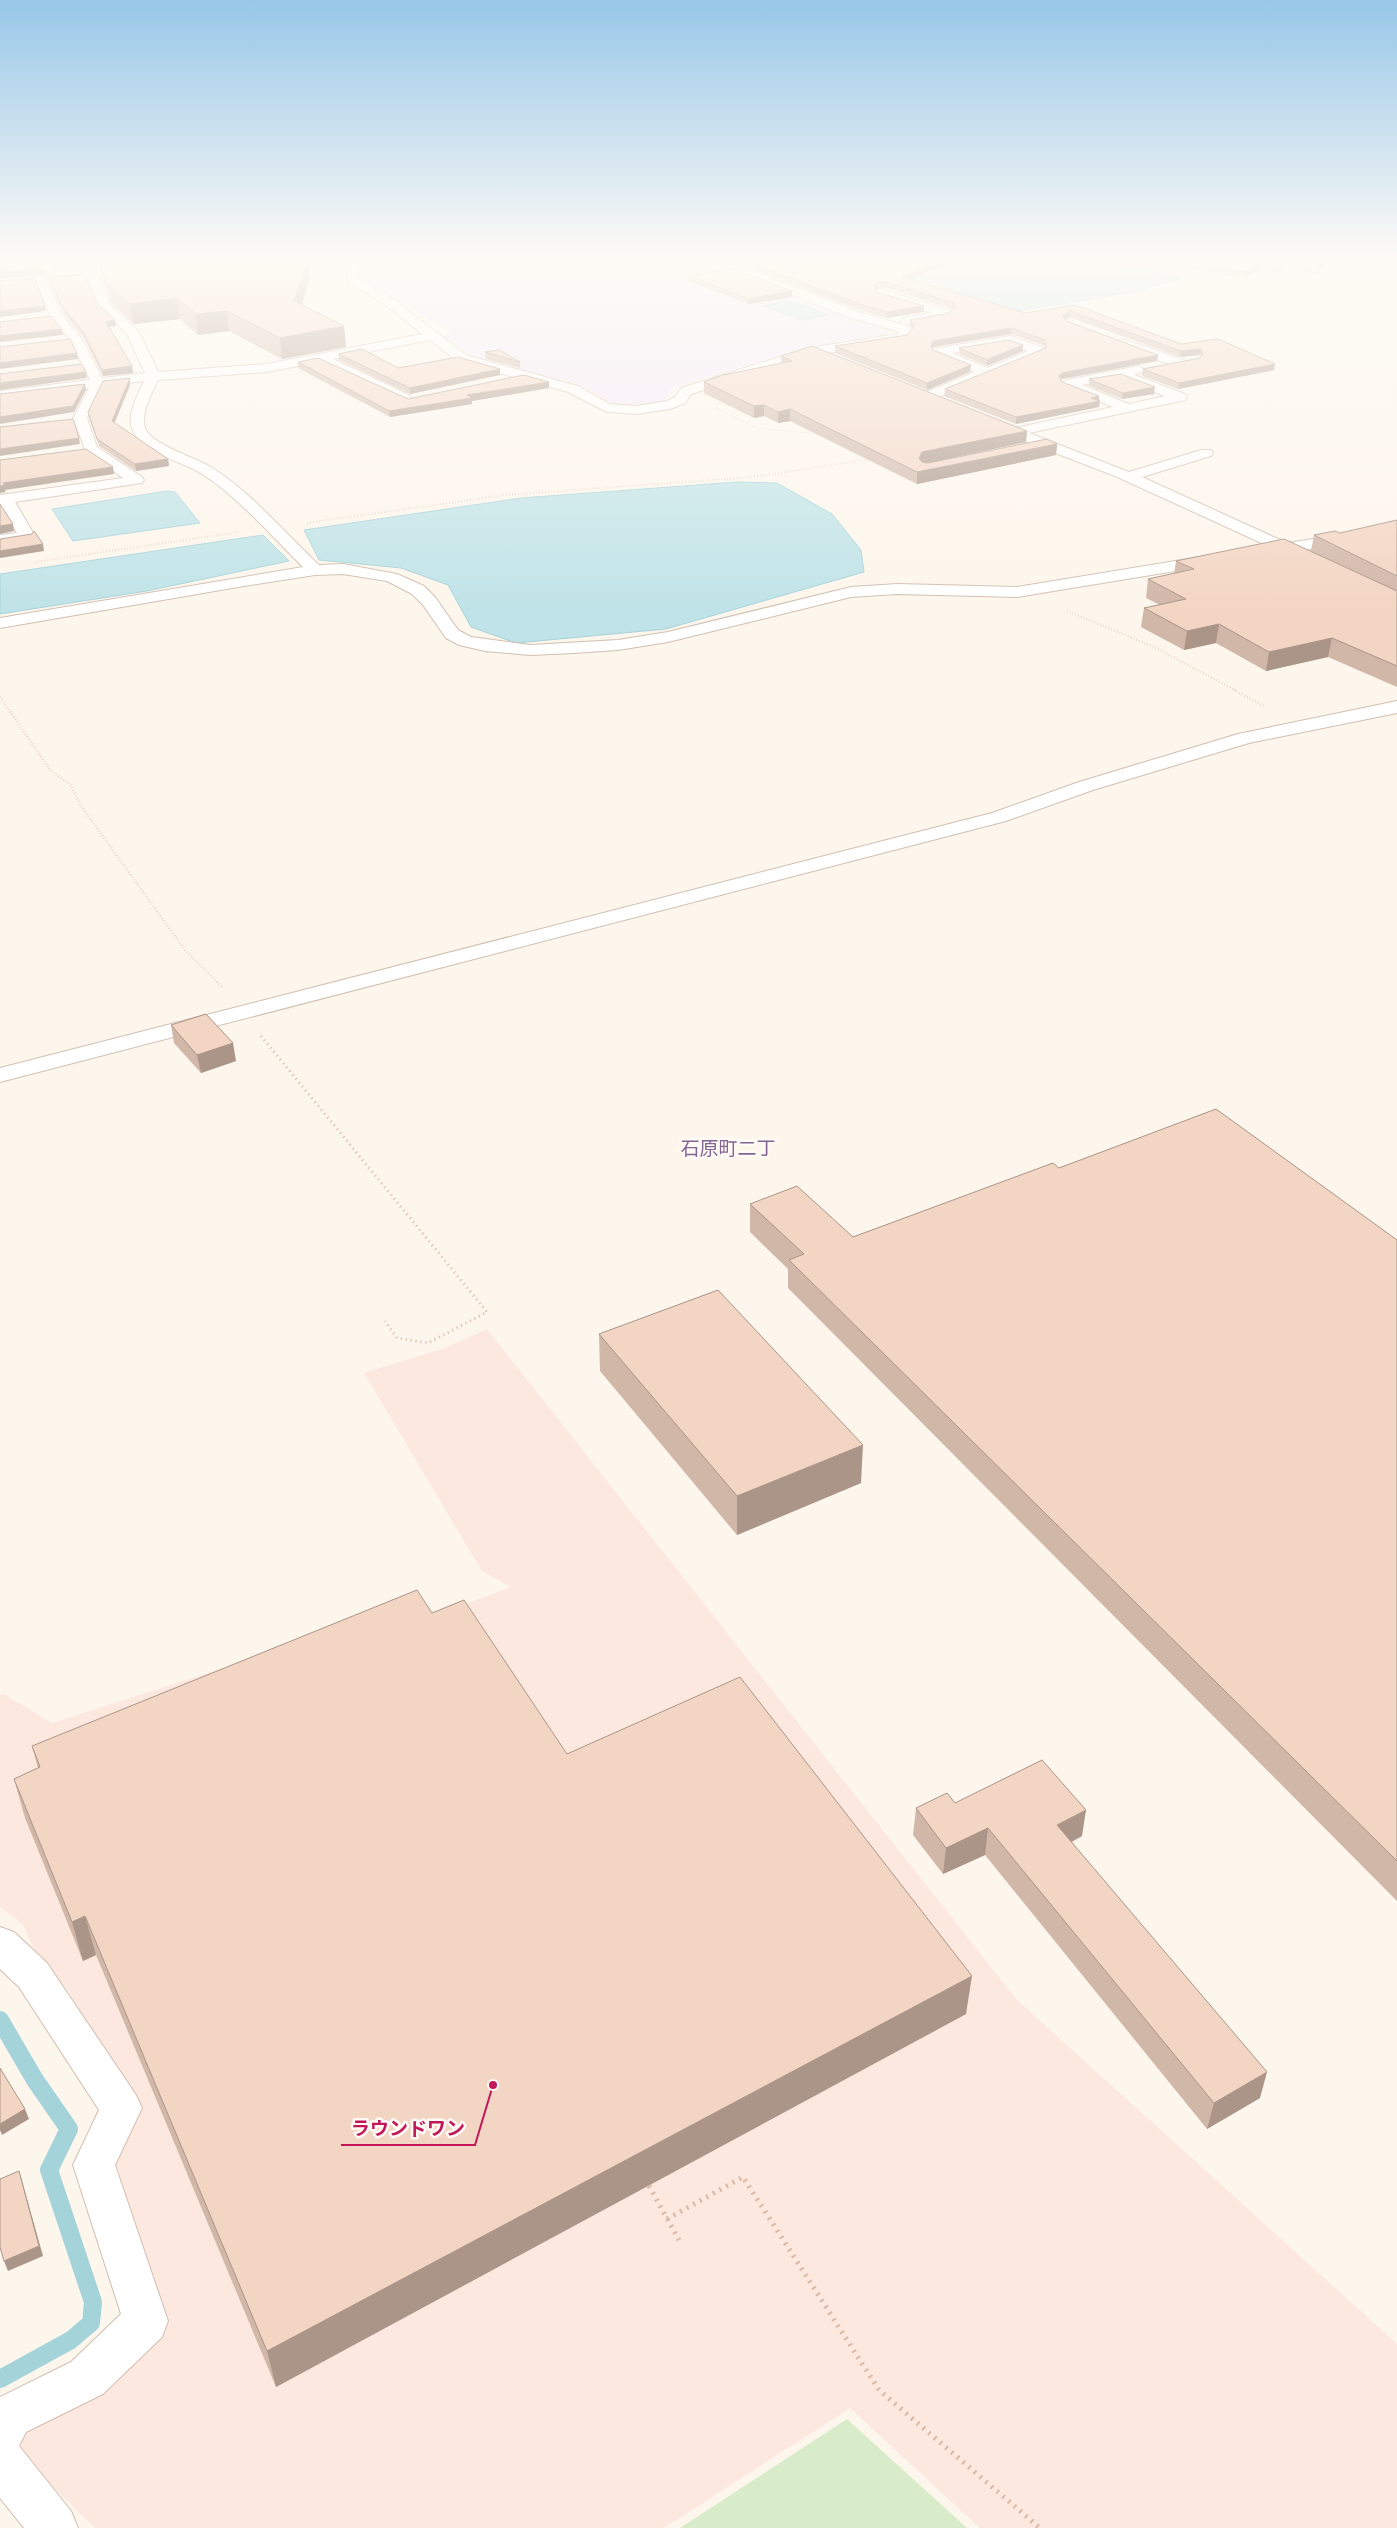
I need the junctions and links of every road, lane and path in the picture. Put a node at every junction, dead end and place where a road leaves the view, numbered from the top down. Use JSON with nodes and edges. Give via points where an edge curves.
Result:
{"nodes":[{"id":1,"x":93,"y":376,"type":"edge"},
{"id":2,"x":153,"y":376,"type":"joint"},
{"id":3,"x":357,"y":376,"type":"edge"},
{"id":4,"x":520,"y":376,"type":"edge"},
{"id":5,"x":528,"y":376,"type":"edge"},
{"id":6,"x":732,"y":376,"type":"edge"},
{"id":7,"x":976,"y":376,"type":"edge"},
{"id":8,"x":1110,"y":376,"type":"edge"},
{"id":9,"x":1126,"y":376,"type":"edge"},
{"id":10,"x":496,"y":381,"type":"edge"},
{"id":11,"x":98,"y":383,"type":"junction"},
{"id":12,"x":909,"y":390,"type":"edge"},
{"id":13,"x":0,"y":395,"type":"edge"},
{"id":14,"x":926,"y":397,"type":"junction"},
{"id":15,"x":418,"y":398,"type":"edge"},
{"id":16,"x":682,"y":398,"type":"junction"},
{"id":17,"x":944,"y":404,"type":"edge"},
{"id":18,"x":1130,"y":409,"type":"junction"},
{"id":19,"x":80,"y":418,"type":"junction"},
{"id":20,"x":979,"y":418,"type":"edge"},
{"id":21,"x":62,"y":420,"type":"edge"},
{"id":22,"x":1015,"y":432,"type":"junction"},
{"id":23,"x":826,"y":435,"type":"edge"},
{"id":24,"x":1046,"y":445,"type":"junction"},
{"id":25,"x":91,"y":449,"type":"junction"},
{"id":26,"x":1018,"y":450,"type":"edge"},
{"id":27,"x":73,"y":452,"type":"edge"},
{"id":28,"x":1206,"y":454,"type":"dead end"},
{"id":29,"x":872,"y":458,"type":"edge"},
{"id":30,"x":1128,"y":477,"type":"junction"},
{"id":31,"x":2,"y":499,"type":"edge"},
{"id":32,"x":270,"y":528,"type":"junction"},
{"id":33,"x":1397,"y":531,"type":"edge"},
{"id":34,"x":0,"y":540,"type":"edge"},
{"id":35,"x":1284,"y":548,"type":"junction"},
{"id":36,"x":1246,"y":554,"type":"edge"},
{"id":37,"x":1228,"y":558,"type":"edge"},
{"id":38,"x":1310,"y":561,"type":"edge"},
{"id":39,"x":29,"y":563,"type":"dead end"},
{"id":40,"x":316,"y":570,"type":"junction"},
{"id":41,"x":1017,"y":592,"type":"junction"},
{"id":42,"x":0,"y":623,"type":"edge"},
{"id":43,"x":0,"y":697,"type":"edge"},
{"id":44,"x":1397,"y":707,"type":"edge"},
{"id":45,"x":1302,"y":726,"type":"junction"},
{"id":46,"x":243,"y":1013,"type":"junction"},
{"id":47,"x":0,"y":1075,"type":"edge"},
{"id":48,"x":386,"y":1321,"type":"dead end"},
{"id":49,"x":0,"y":1944,"type":"edge"},
{"id":50,"x":649,"y":2186,"type":"dead end"},
{"id":51,"x":668,"y":2219,"type":"junction"},
{"id":52,"x":679,"y":2240,"type":"dead end"},
{"id":53,"x":0,"y":2434,"type":"edge"},
{"id":54,"x":0,"y":2460,"type":"edge"},
{"id":55,"x":54,"y":2528,"type":"edge"},
{"id":56,"x":1040,"y":2528,"type":"edge"}],
"edges":[{"from":1,"to":11,"type":"street"},
{"from":2,"to":11,"type":"street"},
{"from":2,"to":32,"type":"street","via":[[137,422],[147,441],[204,469],[229,487]]},
{"from":3,"to":15,"type":"street","via":[[408,400]]},
{"from":4,"to":10,"type":"street"},
{"from":5,"to":16,"type":"street","via":[[573,389],[607,408],[636,410],[670,405]]},
{"from":6,"to":16,"type":"street","via":[[686,390]]},
{"from":7,"to":14,"type":"street"},
{"from":8,"to":18,"type":"street","via":[[1067,384]]},
{"from":9,"to":18,"type":"street","via":[[1180,397]]},
{"from":11,"to":13,"type":"street"},
{"from":11,"to":19,"type":"street"},
{"from":12,"to":14,"type":"street"},
{"from":14,"to":17,"type":"street"},
{"from":16,"to":23,"type":"path","via":[[705,403],[757,428]]},
{"from":18,"to":22,"type":"street"},
{"from":19,"to":21,"type":"street"},
{"from":19,"to":25,"type":"street"},
{"from":20,"to":22,"type":"street"},
{"from":22,"to":24,"type":"street"},
{"from":24,"to":26,"type":"street"},
{"from":24,"to":30,"type":"street"},
{"from":25,"to":27,"type":"street"},
{"from":25,"to":31,"type":"street","via":[[137,480]]},
{"from":28,"to":30,"type":"street"},
{"from":29,"to":32,"type":"path","via":[[753,477],[505,495]]},
{"from":30,"to":35,"type":"street"},
{"from":31,"to":34,"type":"street","via":[[27,536]]},
{"from":32,"to":39,"type":"path"},
{"from":32,"to":40,"type":"street"},
{"from":33,"to":35,"type":"street"},
{"from":35,"to":36,"type":"street"},
{"from":35,"to":38,"type":"street"},
{"from":37,"to":41,"type":"street"},
{"from":40,"to":41,"type":"street","via":[[344,569],[391,577],[418,590],[429,600],[452,634],[486,646],[530,650],[618,645],[668,637],[852,592],[897,589]]},
{"from":40,"to":42,"type":"street"},
{"from":41,"to":45,"type":"path","via":[[1154,648]]},
{"from":43,"to":46,"type":"path","via":[[51,771],[70,784],[81,806],[185,950],[218,981]]},
{"from":44,"to":45,"type":"street"},
{"from":45,"to":46,"type":"street","via":[[1236,741],[1086,786],[999,817]]},
{"from":46,"to":47,"type":"street"},
{"from":46,"to":48,"type":"path","via":[[487,1312],[428,1343],[397,1338]]},
{"from":49,"to":53,"type":"street","via":[[33,1975],[121,2108],[94,2165],[146,2321],[87,2378],[10,2416]]},
{"from":50,"to":51,"type":"path"},
{"from":51,"to":52,"type":"path"},
{"from":51,"to":56,"type":"path","via":[[743,2177],[879,2390]]},
{"from":54,"to":55,"type":"street"}]}
